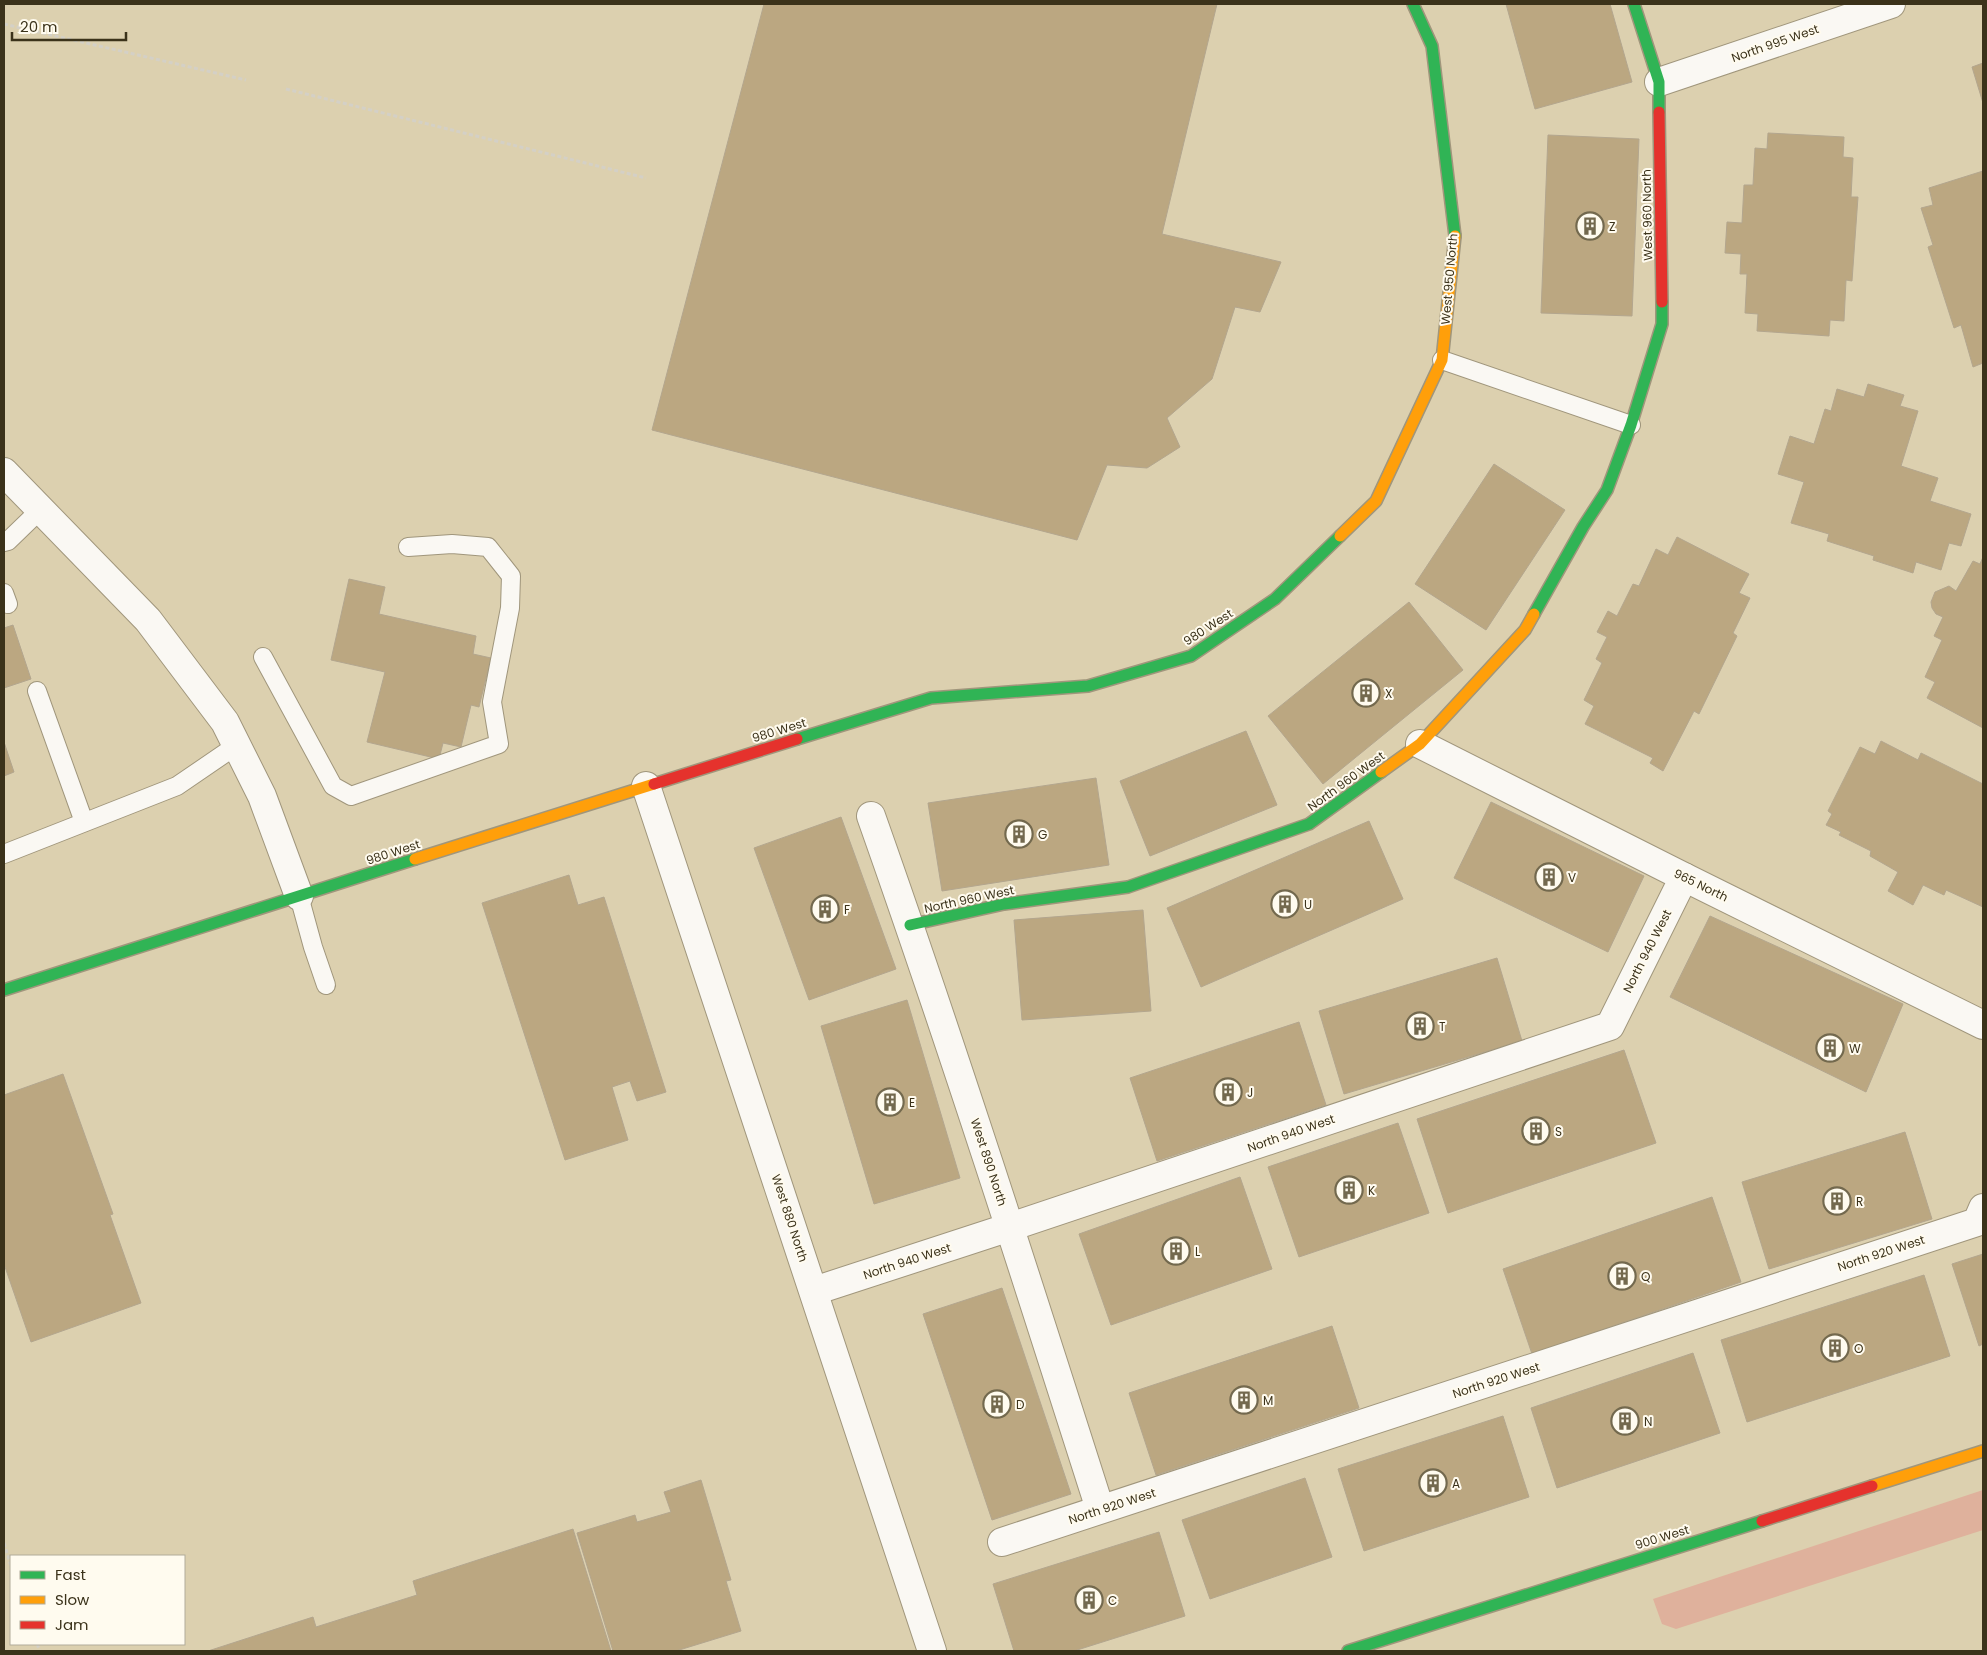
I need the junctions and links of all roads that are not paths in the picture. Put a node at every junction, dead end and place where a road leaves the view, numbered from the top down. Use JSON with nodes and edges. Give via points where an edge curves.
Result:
{"nodes":[{"id":1,"x":1413,"y":4,"type":"edge"},
{"id":2,"x":1634,"y":4,"type":"edge"},
{"id":3,"x":1891,"y":4,"type":"edge"},
{"id":4,"x":1659,"y":82,"type":"junction"},
{"id":5,"x":1442,"y":360,"type":"junction"},
{"id":6,"x":1631,"y":425,"type":"junction"},
{"id":7,"x":4,"y":472,"type":"edge"},
{"id":8,"x":40,"y":510,"type":"junction"},
{"id":9,"x":4,"y":542,"type":"edge"},
{"id":10,"x":408,"y":547,"type":"dead end"},
{"id":11,"x":263,"y":657,"type":"dead end"},
{"id":12,"x":37,"y":691,"type":"dead end"},
{"id":13,"x":1420,"y":744,"type":"junction"},
{"id":14,"x":237,"y":745,"type":"junction"},
{"id":15,"x":646,"y":786,"type":"junction"},
{"id":16,"x":871,"y":816,"type":"dead end"},
{"id":17,"x":84,"y":822,"type":"junction"},
{"id":18,"x":4,"y":854,"type":"edge"},
{"id":19,"x":1684,"y":877,"type":"junction"},
{"id":20,"x":299,"y":896,"type":"junction"},
{"id":21,"x":910,"y":925,"type":"junction"},
{"id":22,"x":326,"y":985,"type":"dead end"},
{"id":23,"x":4,"y":990,"type":"edge"},
{"id":24,"x":1983,"y":1025,"type":"edge"},
{"id":25,"x":1983,"y":1208,"type":"edge"},
{"id":26,"x":1010,"y":1227,"type":"junction"},
{"id":27,"x":814,"y":1291,"type":"junction"},
{"id":28,"x":1983,"y":1451,"type":"edge"},
{"id":29,"x":1100,"y":1510,"type":"junction"},
{"id":30,"x":1002,"y":1542,"type":"dead end"},
{"id":31,"x":1379,"y":1646,"type":"edge"},
{"id":32,"x":932,"y":1651,"type":"edge"},
{"id":33,"x":1348,"y":1651,"type":"edge"}],
"edges":[{"from":1,"to":5,"type":"street","name":"West 950 North","via":[[1432,46],[1454,232]]},
{"from":2,"to":4,"type":"street","name":"West 960 North"},
{"from":3,"to":4,"type":"street","name":"North 995 West"},
{"from":4,"to":6,"type":"street","name":"West 960 North","via":[[1662,324]]},
{"from":5,"to":6,"type":"lane"},
{"from":5,"to":15,"type":"street","name":"980 West","via":[[1376,501],[1275,599],[1191,656],[1088,686],[931,698]]},
{"from":6,"to":13,"type":"street","name":"North 960 West","via":[[1607,490],[1525,630]]},
{"from":7,"to":8,"type":"street"},
{"from":8,"to":9,"type":"lane"},
{"from":8,"to":14,"type":"street","via":[[148,620],[225,722]]},
{"from":10,"to":11,"type":"lane","via":[[452,544],[488,547],[510,576],[510,608],[492,702],[500,744],[352,796],[333,786]]},
{"from":12,"to":17,"type":"lane"},
{"from":13,"to":19,"type":"street","name":"965 North"},
{"from":13,"to":21,"type":"street","name":"North 960 West","via":[[1309,824],[1128,887],[1004,904]]},
{"from":14,"to":17,"type":"lane","via":[[177,786]]},
{"from":14,"to":20,"type":"street","via":[[262,796]]},
{"from":15,"to":20,"type":"street","name":"980 West"},
{"from":15,"to":27,"type":"street","name":"West 880 North"},
{"from":16,"to":21,"type":"street","name":"West 890 North"},
{"from":17,"to":18,"type":"lane"},
{"from":19,"to":24,"type":"street","name":"965 North"},
{"from":19,"to":26,"type":"street","name":"North 940 West","via":[[1610,1026]]},
{"from":20,"to":22,"type":"lane"},
{"from":20,"to":23,"type":"street","name":"980 West"},
{"from":21,"to":26,"type":"street","name":"West 890 North"},
{"from":25,"to":29,"type":"street","name":"North 920 West","via":[[1976,1222]]},
{"from":26,"to":27,"type":"street","name":"North 940 West"},
{"from":26,"to":29,"type":"street","name":"West 890 North"},
{"from":27,"to":32,"type":"street","name":"West 880 North"},
{"from":28,"to":31,"type":"street","name":"900 West"},
{"from":29,"to":30,"type":"street","name":"North 920 West"},
{"from":31,"to":33,"type":"street","name":"900 West"}]}
